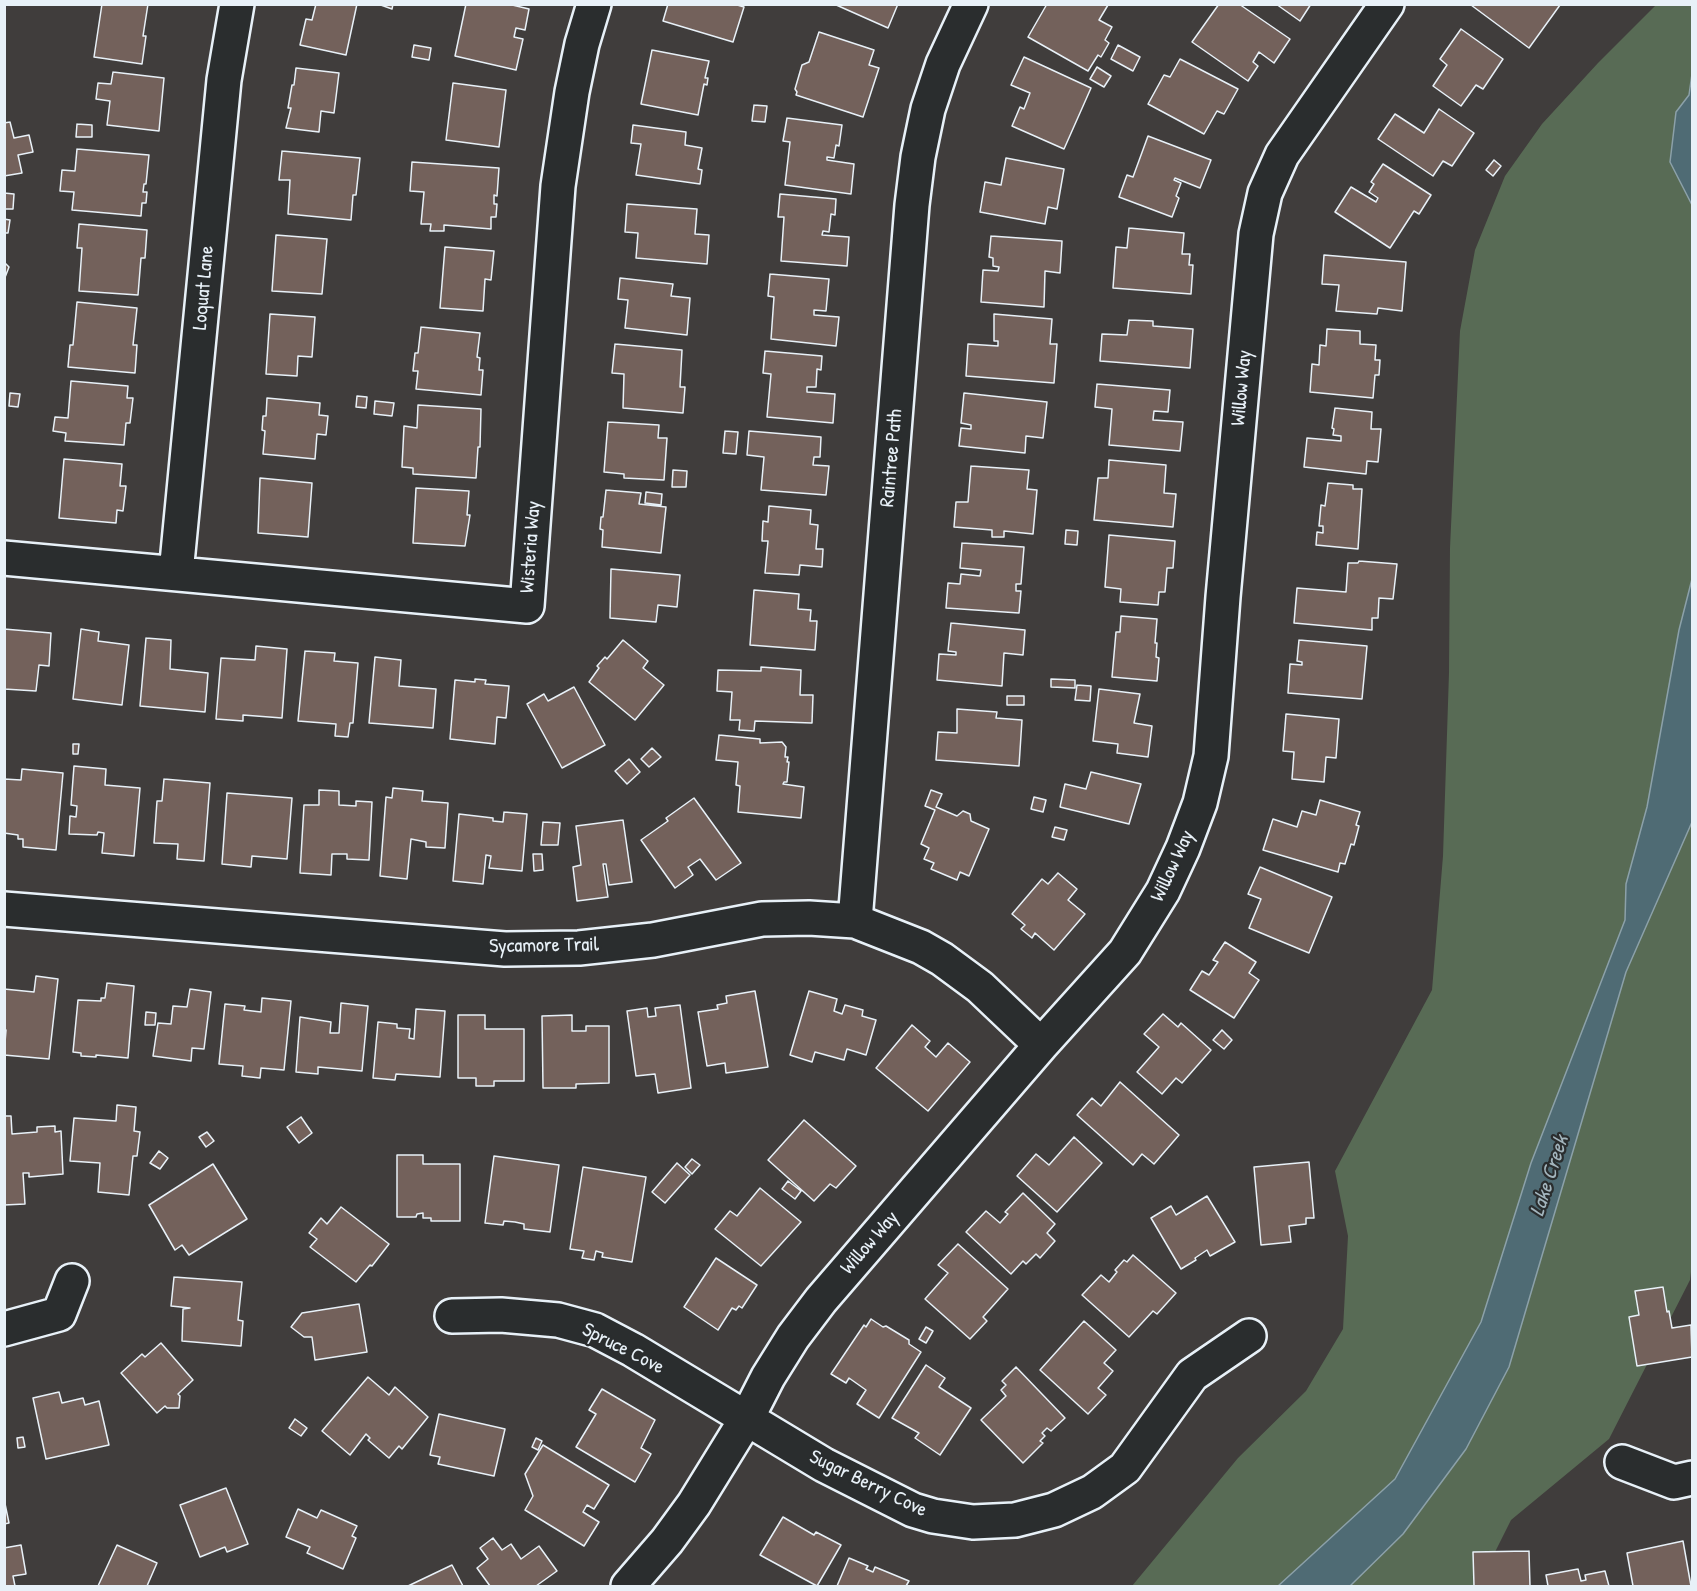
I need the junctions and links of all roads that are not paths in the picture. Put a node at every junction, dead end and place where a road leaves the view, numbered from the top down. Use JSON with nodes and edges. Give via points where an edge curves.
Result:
{"nodes":[{"id":1,"x":237,"y":4,"type":"edge"},
{"id":2,"x":594,"y":4,"type":"edge"},
{"id":3,"x":971,"y":4,"type":"edge"},
{"id":4,"x":1387,"y":4,"type":"edge"},
{"id":5,"x":4,"y":558,"type":"edge"},
{"id":6,"x":176,"y":573,"type":"junction"},
{"id":7,"x":4,"y":909,"type":"edge"},
{"id":8,"x":855,"y":921,"type":"junction"},
{"id":9,"x":1041,"y":1045,"type":"junction"},
{"id":10,"x":72,"y":1281,"type":"dead end"},
{"id":11,"x":452,"y":1317,"type":"dead end"},
{"id":12,"x":4,"y":1329,"type":"edge"},
{"id":13,"x":1250,"y":1336,"type":"dead end"},
{"id":14,"x":747,"y":1418,"type":"junction"},
{"id":15,"x":1622,"y":1462,"type":"dead end"},
{"id":16,"x":1692,"y":1478,"type":"edge"},
{"id":17,"x":628,"y":1587,"type":"edge"}],
"edges":[{"from":1,"to":6,"type":"street","name":"Loquat Lane","via":[[224,80]]},
{"from":2,"to":6,"type":"street","name":"Wisteria Way","via":[[572,92],[558,186],[527,606]]},
{"from":3,"to":8,"type":"street","name":"Raintree Path","via":[[928,109],[918,157]]},
{"from":4,"to":9,"type":"street","name":"Willow Way","via":[[1282,155],[1265,193],[1256,234],[1212,756],[1200,803],[1163,891],[1139,933]]},
{"from":5,"to":6,"type":"street","name":"Wisteria Way"},
{"from":7,"to":8,"type":"street","name":"Sycamore Trail","via":[[505,949],[579,948],[652,940],[762,920]]},
{"from":8,"to":9,"type":"street","name":"Sycamore Trail","via":[[921,946],[942,959],[980,987]]},
{"from":9,"to":14,"type":"street","name":"Willow Way","via":[[821,1300],[793,1337]]},
{"from":10,"to":12,"type":"street","via":[[59,1314]]},
{"from":11,"to":14,"type":"street","name":"Spruce Cove","via":[[558,1320],[595,1330]]},
{"from":13,"to":14,"type":"street","name":"Sugar Berry Cove","via":[[1192,1375],[1125,1468],[1074,1502],[1015,1520],[973,1522],[913,1510],[824,1465]]},
{"from":14,"to":17,"type":"street","name":"Willow Way","via":[[694,1504]]},
{"from":15,"to":16,"type":"street","via":[[1674,1482]]}]}
